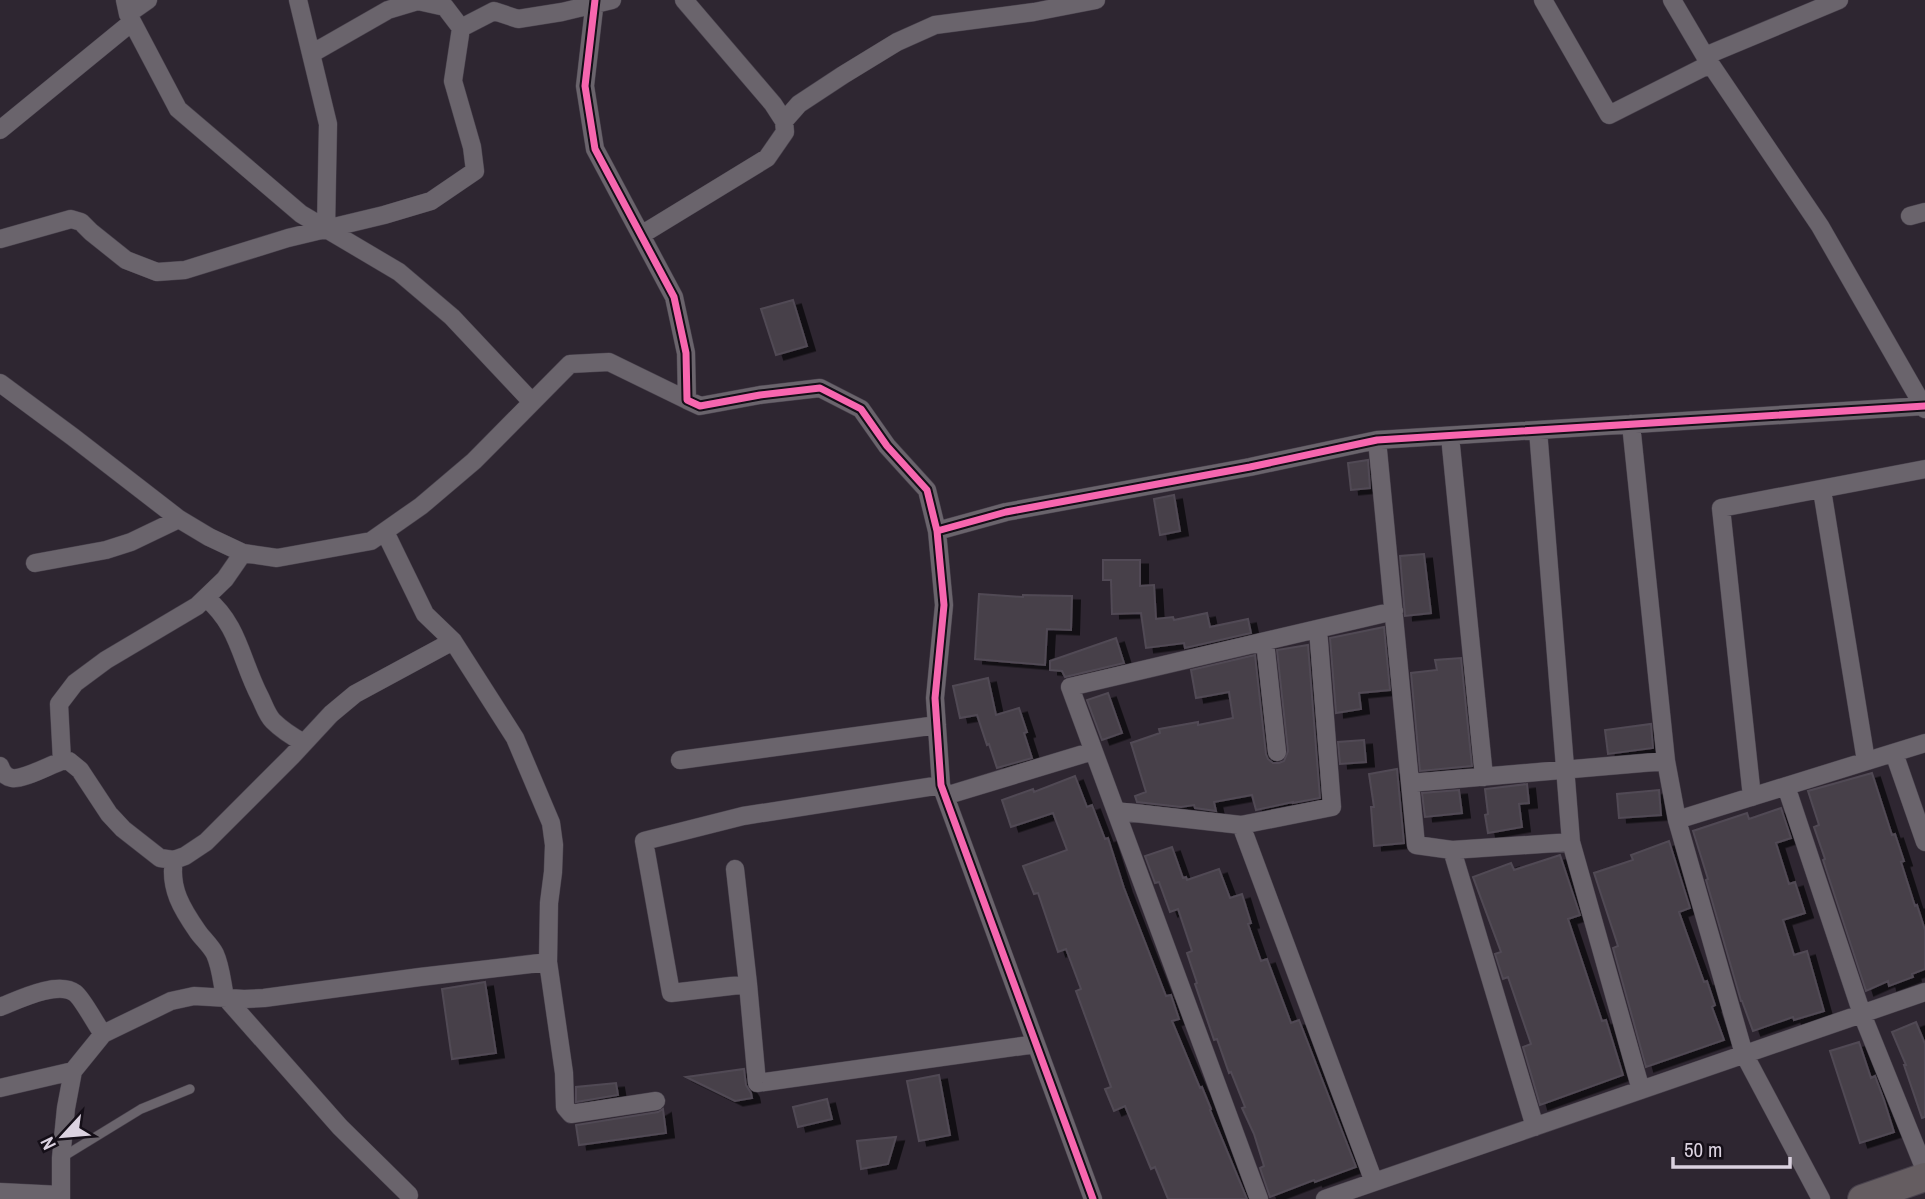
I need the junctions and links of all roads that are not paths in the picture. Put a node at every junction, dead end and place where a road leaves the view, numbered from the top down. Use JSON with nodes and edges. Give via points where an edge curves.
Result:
{"nodes":[{"id":1,"x":148,"y":0,"type":"edge"},
{"id":2,"x":298,"y":0,"type":"edge"},
{"id":3,"x":684,"y":0,"type":"edge"},
{"id":4,"x":1096,"y":0,"type":"edge"},
{"id":5,"x":1543,"y":0,"type":"edge"},
{"id":6,"x":1672,"y":0,"type":"edge"},
{"id":7,"x":1839,"y":0,"type":"edge"},
{"id":8,"x":601,"y":2,"type":"edge"},
{"id":9,"x":493,"y":5,"type":"edge"},
{"id":10,"x":128,"y":12,"type":"edge"},
{"id":11,"x":461,"y":27,"type":"junction"},
{"id":12,"x":311,"y":54,"type":"junction"},
{"id":13,"x":1707,"y":60,"type":"junction"},
{"id":14,"x":784,"y":121,"type":"junction"},
{"id":15,"x":0,"y":130,"type":"edge"},
{"id":16,"x":326,"y":228,"type":"junction"},
{"id":17,"x":641,"y":235,"type":"junction"},
{"id":18,"x":0,"y":239,"type":"edge"},
{"id":19,"x":0,"y":383,"type":"edge"},
{"id":20,"x":687,"y":400,"type":"junction"},
{"id":21,"x":532,"y":402,"type":"junction"},
{"id":22,"x":1925,"y":407,"type":"edge"},
{"id":23,"x":1630,"y":424,"type":"junction"},
{"id":24,"x":1538,"y":430,"type":"junction"},
{"id":25,"x":1450,"y":436,"type":"junction"},
{"id":26,"x":1377,"y":440,"type":"junction"},
{"id":27,"x":1925,"y":469,"type":"edge"},
{"id":28,"x":1822,"y":490,"type":"junction"},
{"id":29,"x":179,"y":519,"type":"junction"},
{"id":30,"x":386,"y":531,"type":"junction"},
{"id":31,"x":937,"y":531,"type":"junction"},
{"id":32,"x":243,"y":553,"type":"junction"},
{"id":33,"x":35,"y":563,"type":"dead end"},
{"id":34,"x":206,"y":598,"type":"junction"},
{"id":35,"x":1394,"y":611,"type":"junction"},
{"id":36,"x":1318,"y":629,"type":"junction"},
{"id":37,"x":453,"y":641,"type":"junction"},
{"id":38,"x":1265,"y":642,"type":"junction"},
{"id":39,"x":937,"y":725,"type":"junction"},
{"id":40,"x":304,"y":743,"type":"junction"},
{"id":41,"x":1925,"y":743,"type":"edge"},
{"id":42,"x":1093,"y":751,"type":"junction"},
{"id":43,"x":1277,"y":752,"type":"dead end"},
{"id":44,"x":1894,"y":753,"type":"junction"},
{"id":45,"x":680,"y":760,"type":"dead end"},
{"id":46,"x":62,"y":761,"type":"junction"},
{"id":47,"x":1666,"y":761,"type":"junction"},
{"id":48,"x":1866,"y":761,"type":"junction"},
{"id":49,"x":0,"y":766,"type":"edge"},
{"id":50,"x":1566,"y":769,"type":"junction"},
{"id":51,"x":1484,"y":777,"type":"junction"},
{"id":52,"x":1410,"y":783,"type":"junction"},
{"id":53,"x":1786,"y":786,"type":"junction"},
{"id":54,"x":943,"y":790,"type":"junction"},
{"id":55,"x":1752,"y":797,"type":"junction"},
{"id":56,"x":1117,"y":811,"type":"junction"},
{"id":57,"x":1677,"y":820,"type":"junction"},
{"id":58,"x":1241,"y":825,"type":"junction"},
{"id":59,"x":1571,"y":842,"type":"junction"},
{"id":60,"x":1925,"y":842,"type":"edge"},
{"id":61,"x":1452,"y":850,"type":"junction"},
{"id":62,"x":174,"y":860,"type":"junction"},
{"id":63,"x":735,"y":869,"type":"dead end"},
{"id":64,"x":548,"y":962,"type":"junction"},
{"id":65,"x":748,"y":984,"type":"junction"},
{"id":66,"x":1925,"y":992,"type":"edge"},
{"id":67,"x":225,"y":997,"type":"junction"},
{"id":68,"x":0,"y":1007,"type":"edge"},
{"id":69,"x":1862,"y":1014,"type":"junction"},
{"id":70,"x":103,"y":1034,"type":"junction"},
{"id":71,"x":1036,"y":1044,"type":"junction"},
{"id":72,"x":1744,"y":1054,"type":"junction"},
{"id":73,"x":73,"y":1071,"type":"junction"},
{"id":74,"x":0,"y":1088,"type":"edge"},
{"id":75,"x":190,"y":1089,"type":"dead end"},
{"id":76,"x":1641,"y":1090,"type":"junction"},
{"id":77,"x":656,"y":1101,"type":"dead end"},
{"id":78,"x":1535,"y":1127,"type":"junction"},
{"id":79,"x":61,"y":1158,"type":"junction"},
{"id":80,"x":1925,"y":1170,"type":"edge"},
{"id":81,"x":1925,"y":1177,"type":"edge"},
{"id":82,"x":1374,"y":1182,"type":"junction"},
{"id":83,"x":0,"y":1192,"type":"edge"},
{"id":84,"x":409,"y":1195,"type":"dead end"},
{"id":85,"x":61,"y":1197,"type":"edge"},
{"id":86,"x":1093,"y":1199,"type":"edge"},
{"id":87,"x":1259,"y":1199,"type":"edge"},
{"id":88,"x":1325,"y":1199,"type":"edge"},
{"id":89,"x":1821,"y":1199,"type":"edge"},
{"id":90,"x":1862,"y":1199,"type":"edge"}],
"edges":[{"from":1,"to":10,"type":"street"},
{"from":2,"to":12,"type":"street"},
{"from":3,"to":14,"type":"street"},
{"from":4,"to":14,"type":"street","via":[[935,25],[842,75],[799,104]]},
{"from":5,"to":13,"type":"street","via":[[1609,115]]},
{"from":6,"to":13,"type":"street"},
{"from":7,"to":13,"type":"street"},
{"from":8,"to":9,"type":"street","via":[[517,19]]},
{"from":8,"to":17,"type":"street","via":[[585,86],[595,149]]},
{"from":9,"to":11,"type":"street"},
{"from":10,"to":15,"type":"street"},
{"from":10,"to":16,"type":"street","via":[[178,109],[301,214]]},
{"from":11,"to":12,"type":"street","via":[[445,7],[418,1],[388,10]]},
{"from":11,"to":16,"type":"street","via":[[453,81],[475,171],[431,201]]},
{"from":12,"to":16,"type":"street","via":[[328,124]]},
{"from":13,"to":22,"type":"street","via":[[1820,226]]},
{"from":14,"to":17,"type":"street","via":[[785,132],[767,158]]},
{"from":16,"to":18,"type":"street","via":[[185,270],[157,272],[126,260],[81,222],[71,219]]},
{"from":16,"to":21,"type":"street","via":[[399,272],[452,317]]},
{"from":17,"to":20,"type":"street","via":[[674,297],[686,353]]},
{"from":19,"to":29,"type":"street"},
{"from":20,"to":21,"type":"street","via":[[609,362],[570,364]]},
{"from":20,"to":31,"type":"street","via":[[700,406],[820,388],[861,409],[927,490]]},
{"from":21,"to":30,"type":"street","via":[[474,461]]},
{"from":22,"to":23,"type":"street"},
{"from":23,"to":24,"type":"street"},
{"from":23,"to":47,"type":"street"},
{"from":24,"to":25,"type":"street"},
{"from":24,"to":50,"type":"street"},
{"from":25,"to":26,"type":"street"},
{"from":25,"to":51,"type":"street"},
{"from":26,"to":31,"type":"street","via":[[1006,512]]},
{"from":26,"to":35,"type":"street"},
{"from":27,"to":28,"type":"street"},
{"from":28,"to":48,"type":"street"},
{"from":28,"to":55,"type":"street","via":[[1721,508]]},
{"from":29,"to":32,"type":"street"},
{"from":29,"to":33,"type":"street","via":[[106,550]]},
{"from":30,"to":32,"type":"street","via":[[371,541],[277,558]]},
{"from":30,"to":37,"type":"street","via":[[425,614]]},
{"from":31,"to":39,"type":"street","via":[[944,605],[935,698]]},
{"from":32,"to":34,"type":"street"},
{"from":34,"to":40,"type":"street","via":[[227,620],[271,719]]},
{"from":34,"to":46,"type":"street","via":[[75,683],[59,704]]},
{"from":35,"to":36,"type":"street"},
{"from":35,"to":52,"type":"street"},
{"from":36,"to":38,"type":"street"},
{"from":36,"to":58,"type":"street","via":[[1332,807]]},
{"from":37,"to":40,"type":"street","via":[[355,694]]},
{"from":37,"to":64,"type":"street","via":[[515,738],[551,823]]},
{"from":38,"to":42,"type":"street","via":[[1070,687]]},
{"from":38,"to":43,"type":"street"},
{"from":39,"to":45,"type":"street"},
{"from":39,"to":54,"type":"street"},
{"from":40,"to":62,"type":"street","via":[[205,842]]},
{"from":41,"to":44,"type":"street"},
{"from":42,"to":54,"type":"street"},
{"from":42,"to":56,"type":"street"},
{"from":44,"to":48,"type":"street"},
{"from":44,"to":60,"type":"street"},
{"from":46,"to":49,"type":"street","via":[[12,778]]},
{"from":46,"to":62,"type":"street","via":[[80,770],[123,829],[160,858]]},
{"from":47,"to":50,"type":"street"},
{"from":47,"to":57,"type":"street"},
{"from":48,"to":53,"type":"street"},
{"from":50,"to":51,"type":"street"},
{"from":50,"to":59,"type":"street"},
{"from":51,"to":52,"type":"street"},
{"from":52,"to":61,"type":"street","via":[[1416,845]]},
{"from":53,"to":55,"type":"street"},
{"from":53,"to":69,"type":"street"},
{"from":54,"to":65,"type":"street","via":[[743,816],[644,841],[671,993]]},
{"from":54,"to":71,"type":"street"},
{"from":55,"to":57,"type":"street"},
{"from":56,"to":58,"type":"street"},
{"from":56,"to":87,"type":"street"},
{"from":57,"to":72,"type":"street"},
{"from":58,"to":82,"type":"street"},
{"from":59,"to":61,"type":"street"},
{"from":59,"to":76,"type":"street"},
{"from":61,"to":78,"type":"street"},
{"from":62,"to":67,"type":"street","via":[[174,889],[214,952]]},
{"from":63,"to":65,"type":"street"},
{"from":64,"to":67,"type":"street","via":[[264,998]]},
{"from":64,"to":77,"type":"street","via":[[565,1107],[571,1114]]},
{"from":65,"to":71,"type":"street","via":[[757,1083]]},
{"from":66,"to":69,"type":"street"},
{"from":67,"to":70,"type":"street","via":[[171,1001]]},
{"from":67,"to":84,"type":"street","via":[[340,1126]]},
{"from":68,"to":70,"type":"street","via":[[64,988],[75,993]]},
{"from":69,"to":72,"type":"street"},
{"from":69,"to":80,"type":"street"},
{"from":70,"to":73,"type":"street"},
{"from":71,"to":86,"type":"street"},
{"from":72,"to":76,"type":"street"},
{"from":72,"to":89,"type":"street"},
{"from":73,"to":74,"type":"street"},
{"from":73,"to":79,"type":"street"},
{"from":75,"to":79,"type":"lane","via":[[141,1109]]},
{"from":76,"to":78,"type":"street"},
{"from":78,"to":82,"type":"street"},
{"from":79,"to":85,"type":"street"},
{"from":81,"to":90,"type":"main road"},
{"from":82,"to":88,"type":"street"},
{"from":83,"to":85,"type":"street"}]}
